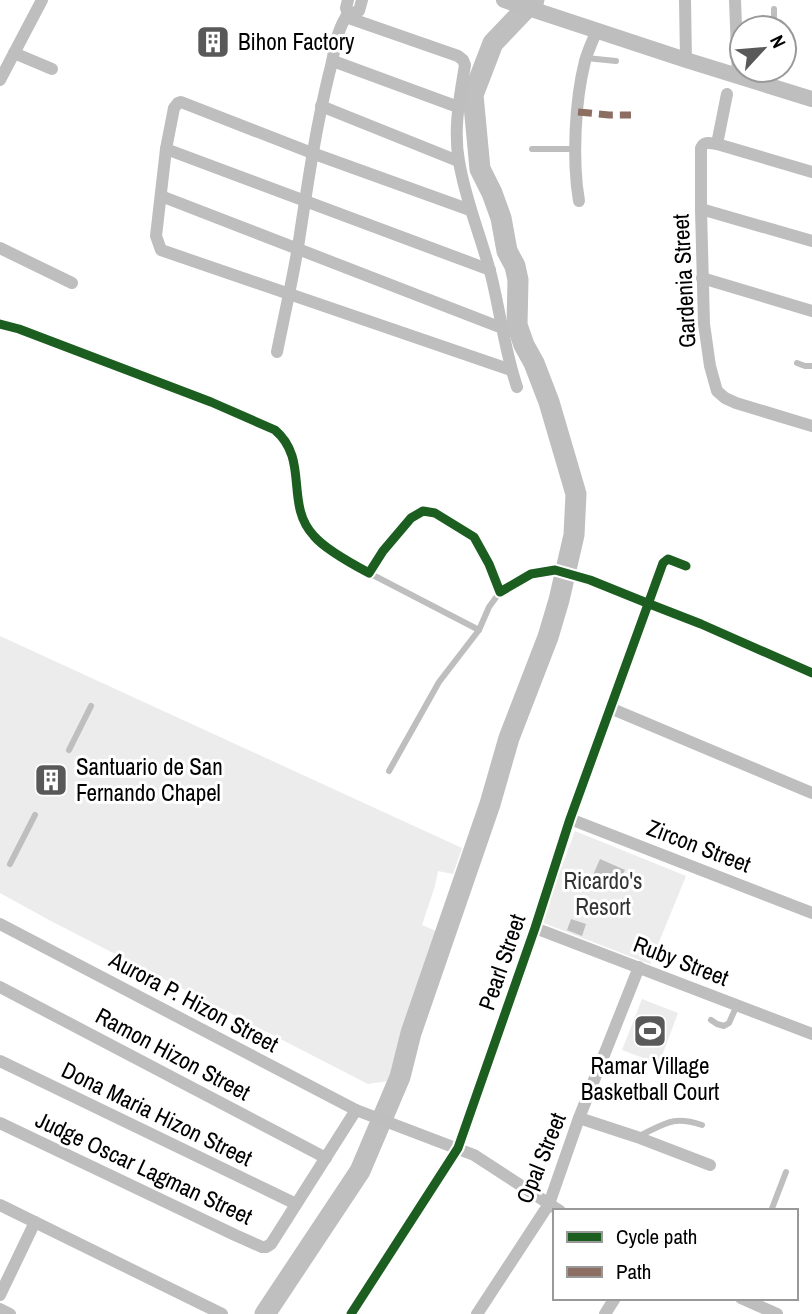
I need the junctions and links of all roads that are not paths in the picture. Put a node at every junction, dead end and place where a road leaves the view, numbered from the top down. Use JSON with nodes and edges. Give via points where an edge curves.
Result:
{"nodes":[{"id":1,"x":42,"y":0,"type":"edge"},
{"id":2,"x":348,"y":0,"type":"edge"},
{"id":3,"x":362,"y":0,"type":"edge"},
{"id":4,"x":504,"y":0,"type":"edge"},
{"id":5,"x":685,"y":0,"type":"edge"},
{"id":6,"x":774,"y":9,"type":"dead end"},
{"id":7,"x":774,"y":14,"type":"edge"},
{"id":8,"x":347,"y":16,"type":"junction"},
{"id":9,"x":597,"y":30,"type":"junction"},
{"id":10,"x":14,"y":53,"type":"junction"},
{"id":11,"x":586,"y":58,"type":"junction"},
{"id":12,"x":686,"y":60,"type":"junction"},
{"id":13,"x":333,"y":61,"type":"junction"},
{"id":14,"x":616,"y":61,"type":"dead end"},
{"id":15,"x":52,"y":69,"type":"dead end"},
{"id":16,"x":728,"y":74,"type":"edge"},
{"id":17,"x":0,"y":80,"type":"edge"},
{"id":18,"x":760,"y":84,"type":"edge"},
{"id":19,"x":773,"y":84,"type":"edge"},
{"id":20,"x":773,"y":88,"type":"junction"},
{"id":21,"x":727,"y":94,"type":"dead end"},
{"id":22,"x":812,"y":99,"type":"edge"},
{"id":23,"x":321,"y":106,"type":"junction"},
{"id":24,"x":458,"y":107,"type":"junction"},
{"id":25,"x":717,"y":144,"type":"junction"},
{"id":26,"x":166,"y":149,"type":"junction"},
{"id":27,"x":532,"y":149,"type":"dead end"},
{"id":28,"x":575,"y":149,"type":"junction"},
{"id":29,"x":312,"y":153,"type":"junction"},
{"id":30,"x":458,"y":161,"type":"junction"},
{"id":31,"x":812,"y":172,"type":"edge"},
{"id":32,"x":161,"y":196,"type":"junction"},
{"id":33,"x":579,"y":201,"type":"dead end"},
{"id":34,"x":304,"y":202,"type":"junction"},
{"id":35,"x":701,"y":209,"type":"junction"},
{"id":36,"x":470,"y":210,"type":"junction"},
{"id":37,"x":812,"y":241,"type":"edge"},
{"id":38,"x":0,"y":248,"type":"edge"},
{"id":39,"x":297,"y":250,"type":"junction"},
{"id":40,"x":490,"y":270,"type":"junction"},
{"id":41,"x":702,"y":278,"type":"junction"},
{"id":42,"x":72,"y":283,"type":"dead end"},
{"id":43,"x":288,"y":293,"type":"junction"},
{"id":44,"x":812,"y":311,"type":"edge"},
{"id":45,"x":0,"y":324,"type":"edge"},
{"id":46,"x":502,"y":328,"type":"junction"},
{"id":47,"x":277,"y":352,"type":"dead end"},
{"id":48,"x":797,"y":363,"type":"dead end"},
{"id":49,"x":812,"y":366,"type":"edge"},
{"id":50,"x":511,"y":369,"type":"junction"},
{"id":51,"x":517,"y":387,"type":"dead end"},
{"id":52,"x":812,"y":426,"type":"edge"},
{"id":53,"x":686,"y":566,"type":"dead end"},
{"id":54,"x":369,"y":573,"type":"junction"},
{"id":55,"x":500,"y":592,"type":"junction"},
{"id":56,"x":648,"y":603,"type":"junction"},
{"id":57,"x":479,"y":630,"type":"junction"},
{"id":58,"x":812,"y":673,"type":"edge"},
{"id":59,"x":91,"y":706,"type":"dead end"},
{"id":60,"x":610,"y":708,"type":"junction"},
{"id":61,"x":69,"y":750,"type":"dead end"},
{"id":62,"x":389,"y":771,"type":"dead end"},
{"id":63,"x":812,"y":793,"type":"edge"},
{"id":64,"x":35,"y":815,"type":"dead end"},
{"id":65,"x":570,"y":818,"type":"junction"},
{"id":66,"x":10,"y":864,"type":"dead end"},
{"id":67,"x":812,"y":914,"type":"edge"},
{"id":68,"x":0,"y":924,"type":"edge"},
{"id":69,"x":535,"y":928,"type":"junction"},
{"id":70,"x":639,"y":967,"type":"junction"},
{"id":71,"x":0,"y":987,"type":"edge"},
{"id":72,"x":737,"y":1005,"type":"junction"},
{"id":73,"x":711,"y":1020,"type":"dead end"},
{"id":74,"x":812,"y":1034,"type":"edge"},
{"id":75,"x":0,"y":1061,"type":"edge"},
{"id":76,"x":356,"y":1110,"type":"junction"},
{"id":77,"x":579,"y":1118,"type":"junction"},
{"id":78,"x":0,"y":1123,"type":"edge"},
{"id":79,"x":702,"y":1125,"type":"dead end"},
{"id":80,"x":637,"y":1137,"type":"junction"},
{"id":81,"x":458,"y":1148,"type":"junction"},
{"id":82,"x":326,"y":1158,"type":"junction"},
{"id":83,"x":710,"y":1165,"type":"dead end"},
{"id":84,"x":786,"y":1172,"type":"dead end"},
{"id":85,"x":296,"y":1204,"type":"junction"},
{"id":86,"x":0,"y":1205,"type":"edge"},
{"id":87,"x":555,"y":1208,"type":"edge"},
{"id":88,"x":772,"y":1209,"type":"edge"},
{"id":89,"x":553,"y":1211,"type":"edge"},
{"id":90,"x":34,"y":1222,"type":"junction"},
{"id":91,"x":0,"y":1295,"type":"edge"},
{"id":92,"x":746,"y":1300,"type":"edge"},
{"id":93,"x":0,"y":1309,"type":"edge"},
{"id":94,"x":10,"y":1314,"type":"edge"},
{"id":95,"x":222,"y":1314,"type":"edge"},
{"id":96,"x":351,"y":1314,"type":"edge"},
{"id":97,"x":477,"y":1314,"type":"edge"},
{"id":98,"x":777,"y":1314,"type":"edge"}],
"edges":[{"from":1,"to":10,"type":"street"},
{"from":2,"to":8,"type":"street"},
{"from":3,"to":8,"type":"street","via":[[359,11]]},
{"from":4,"to":9,"type":"street"},
{"from":5,"to":12,"type":"street"},
{"from":6,"to":7,"type":"lane"},
{"from":8,"to":13,"type":"street","via":[[337,35]]},
{"from":8,"to":24,"type":"street","via":[[463,60]]},
{"from":9,"to":11,"type":"street"},
{"from":9,"to":12,"type":"street"},
{"from":10,"to":15,"type":"street"},
{"from":10,"to":17,"type":"street"},
{"from":11,"to":14,"type":"lane"},
{"from":11,"to":28,"type":"street"},
{"from":12,"to":16,"type":"street"},
{"from":13,"to":23,"type":"street"},
{"from":13,"to":24,"type":"street"},
{"from":18,"to":20,"type":"street"},
{"from":19,"to":20,"type":"lane"},
{"from":20,"to":22,"type":"street"},
{"from":21,"to":25,"type":"street"},
{"from":23,"to":29,"type":"street"},
{"from":23,"to":30,"type":"street"},
{"from":24,"to":30,"type":"street"},
{"from":25,"to":31,"type":"street"},
{"from":25,"to":35,"type":"street","name":"Gardenia Street","via":[[702,146]]},
{"from":26,"to":29,"type":"street","via":[[174,108],[181,102]]},
{"from":26,"to":32,"type":"street"},
{"from":26,"to":34,"type":"street"},
{"from":27,"to":28,"type":"lane"},
{"from":28,"to":33,"type":"street"},
{"from":29,"to":34,"type":"street"},
{"from":29,"to":36,"type":"street"},
{"from":30,"to":36,"type":"street"},
{"from":32,"to":39,"type":"street"},
{"from":32,"to":43,"type":"street","via":[[156,236],[161,250]]},
{"from":34,"to":39,"type":"street"},
{"from":34,"to":40,"type":"street"},
{"from":35,"to":37,"type":"street"},
{"from":35,"to":41,"type":"street","name":"Gardenia Street"},
{"from":36,"to":40,"type":"street"},
{"from":38,"to":42,"type":"street"},
{"from":39,"to":43,"type":"street"},
{"from":39,"to":46,"type":"street"},
{"from":40,"to":46,"type":"street"},
{"from":41,"to":44,"type":"street"},
{"from":41,"to":52,"type":"street","name":"Gardenia Street","via":[[704,324],[718,391],[736,403]]},
{"from":43,"to":47,"type":"street"},
{"from":43,"to":50,"type":"street"},
{"from":45,"to":54,"type":"street","via":[[275,430],[291,448],[299,508],[306,525],[314,537]]},
{"from":46,"to":50,"type":"street"},
{"from":48,"to":49,"type":"lane"},
{"from":50,"to":51,"type":"street"},
{"from":53,"to":56,"type":"street","name":"Pearl Street","via":[[664,561]]},
{"from":54,"to":55,"type":"street","via":[[411,518],[423,511],[435,513],[474,537]]},
{"from":54,"to":57,"type":"lane"},
{"from":55,"to":56,"type":"street","via":[[531,574],[555,570]]},
{"from":55,"to":57,"type":"lane"},
{"from":56,"to":58,"type":"street"},
{"from":56,"to":60,"type":"street","name":"Pearl Street"},
{"from":57,"to":62,"type":"lane","via":[[439,682]]},
{"from":59,"to":61,"type":"lane"},
{"from":60,"to":63,"type":"street"},
{"from":60,"to":65,"type":"street","name":"Pearl Street"},
{"from":64,"to":66,"type":"lane"},
{"from":65,"to":67,"type":"street","name":"Zircon Street"},
{"from":65,"to":69,"type":"street","name":"Pearl Street"},
{"from":68,"to":76,"type":"street","name":"Aurora P. Hizon Street"},
{"from":69,"to":70,"type":"street","name":"Ruby Street"},
{"from":69,"to":81,"type":"street","name":"Pearl Street"},
{"from":70,"to":72,"type":"street","name":"Ruby Street"},
{"from":70,"to":77,"type":"street","name":"Opal Street"},
{"from":71,"to":82,"type":"street","name":"Ramon Hizon Street"},
{"from":72,"to":73,"type":"lane","via":[[724,1026]]},
{"from":72,"to":74,"type":"street","name":"Ruby Street"},
{"from":75,"to":85,"type":"street","name":"Dona Maria Hizon Street"},
{"from":76,"to":81,"type":"street","name":"Aurora P. Hizon Street"},
{"from":76,"to":82,"type":"street"},
{"from":77,"to":80,"type":"street"},
{"from":77,"to":87,"type":"street","name":"Opal Street"},
{"from":78,"to":85,"type":"street","name":"Judge Oscar Lagman Street","via":[[261,1247],[271,1244]]},
{"from":79,"to":80,"type":"lane","via":[[671,1120]]},
{"from":80,"to":83,"type":"street"},
{"from":81,"to":87,"type":"street","name":"Aurora P. Hizon Street","via":[[491,1164]]},
{"from":81,"to":96,"type":"street","name":"Pearl Street"},
{"from":82,"to":85,"type":"street"},
{"from":84,"to":88,"type":"lane"},
{"from":86,"to":90,"type":"street"},
{"from":89,"to":97,"type":"street","name":"Opal Street"},
{"from":90,"to":91,"type":"street"},
{"from":90,"to":95,"type":"street"},
{"from":92,"to":98,"type":"street"},
{"from":93,"to":94,"type":"street"}]}
